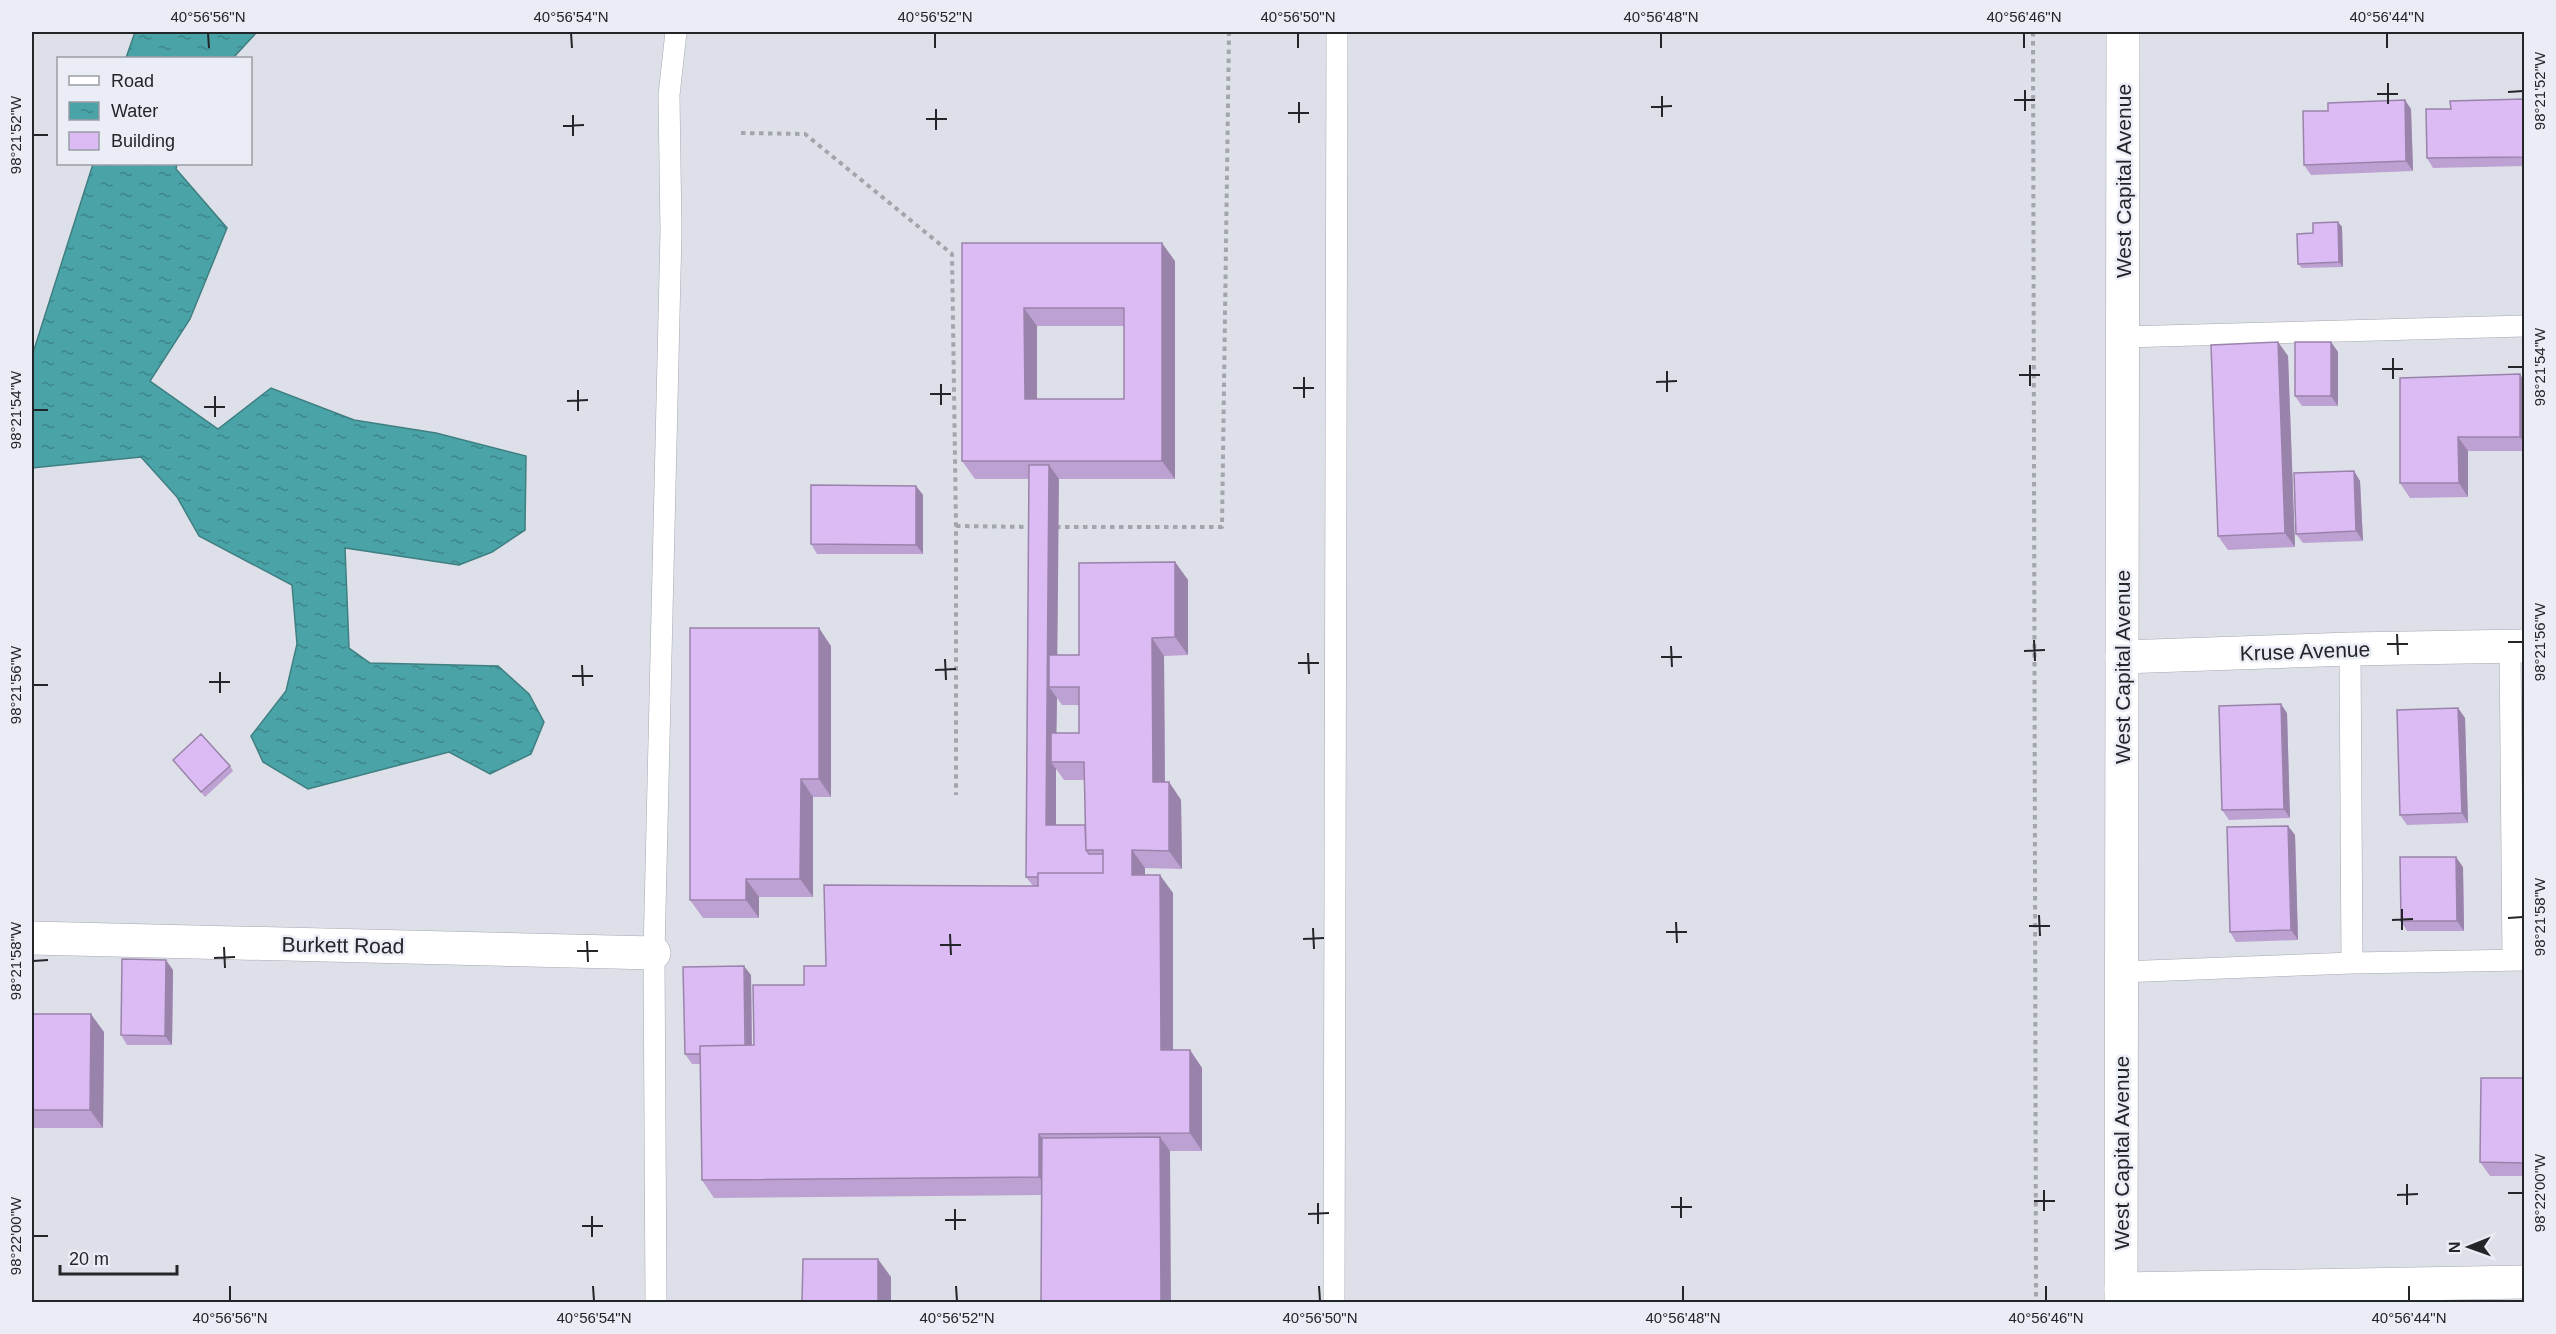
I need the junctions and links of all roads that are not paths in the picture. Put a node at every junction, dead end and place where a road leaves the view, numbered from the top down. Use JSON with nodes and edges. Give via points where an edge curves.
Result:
{"nodes":[{"id":1,"x":676,"y":32,"type":"edge"},
{"id":2,"x":1337,"y":32,"type":"edge"},
{"id":3,"x":2122,"y":32,"type":"edge"},
{"id":4,"x":2524,"y":326,"type":"edge"},
{"id":5,"x":2122,"y":336,"type":"junction"},
{"id":6,"x":2517,"y":646,"type":"edge"},
{"id":7,"x":2350,"y":649,"type":"junction"},
{"id":8,"x":2122,"y":657,"type":"junction"},
{"id":9,"x":32,"y":938,"type":"edge"},
{"id":10,"x":654,"y":953,"type":"junction"},
{"id":11,"x":2519,"y":960,"type":"edge"},
{"id":12,"x":2352,"y":963,"type":"junction"},
{"id":13,"x":2121,"y":972,"type":"junction"},
{"id":14,"x":2524,"y":1282,"type":"edge"},
{"id":15,"x":2121,"y":1296,"type":"edge"},
{"id":16,"x":656,"y":1302,"type":"edge"},
{"id":17,"x":1334,"y":1302,"type":"edge"}],
"edges":[{"from":1,"to":10,"type":"lane","via":[[669,95],[671,232]]},
{"from":2,"to":17,"type":"lane"},
{"from":3,"to":5,"type":"street","name":"West Capital Avenue"},
{"from":4,"to":5,"type":"lane"},
{"from":5,"to":8,"type":"street","name":"West Capital Avenue"},
{"from":6,"to":7,"type":"street","name":"Kruse Avenue"},
{"from":6,"to":11,"type":"lane"},
{"from":7,"to":8,"type":"street","name":"Kruse Avenue"},
{"from":7,"to":12,"type":"lane"},
{"from":8,"to":13,"type":"street","name":"West Capital Avenue"},
{"from":9,"to":10,"type":"street","name":"Burkett Road"},
{"from":10,"to":16,"type":"lane"},
{"from":11,"to":12,"type":"lane"},
{"from":12,"to":13,"type":"lane"},
{"from":13,"to":15,"type":"street","name":"West Capital Avenue"},
{"from":14,"to":15,"type":"street"}]}
